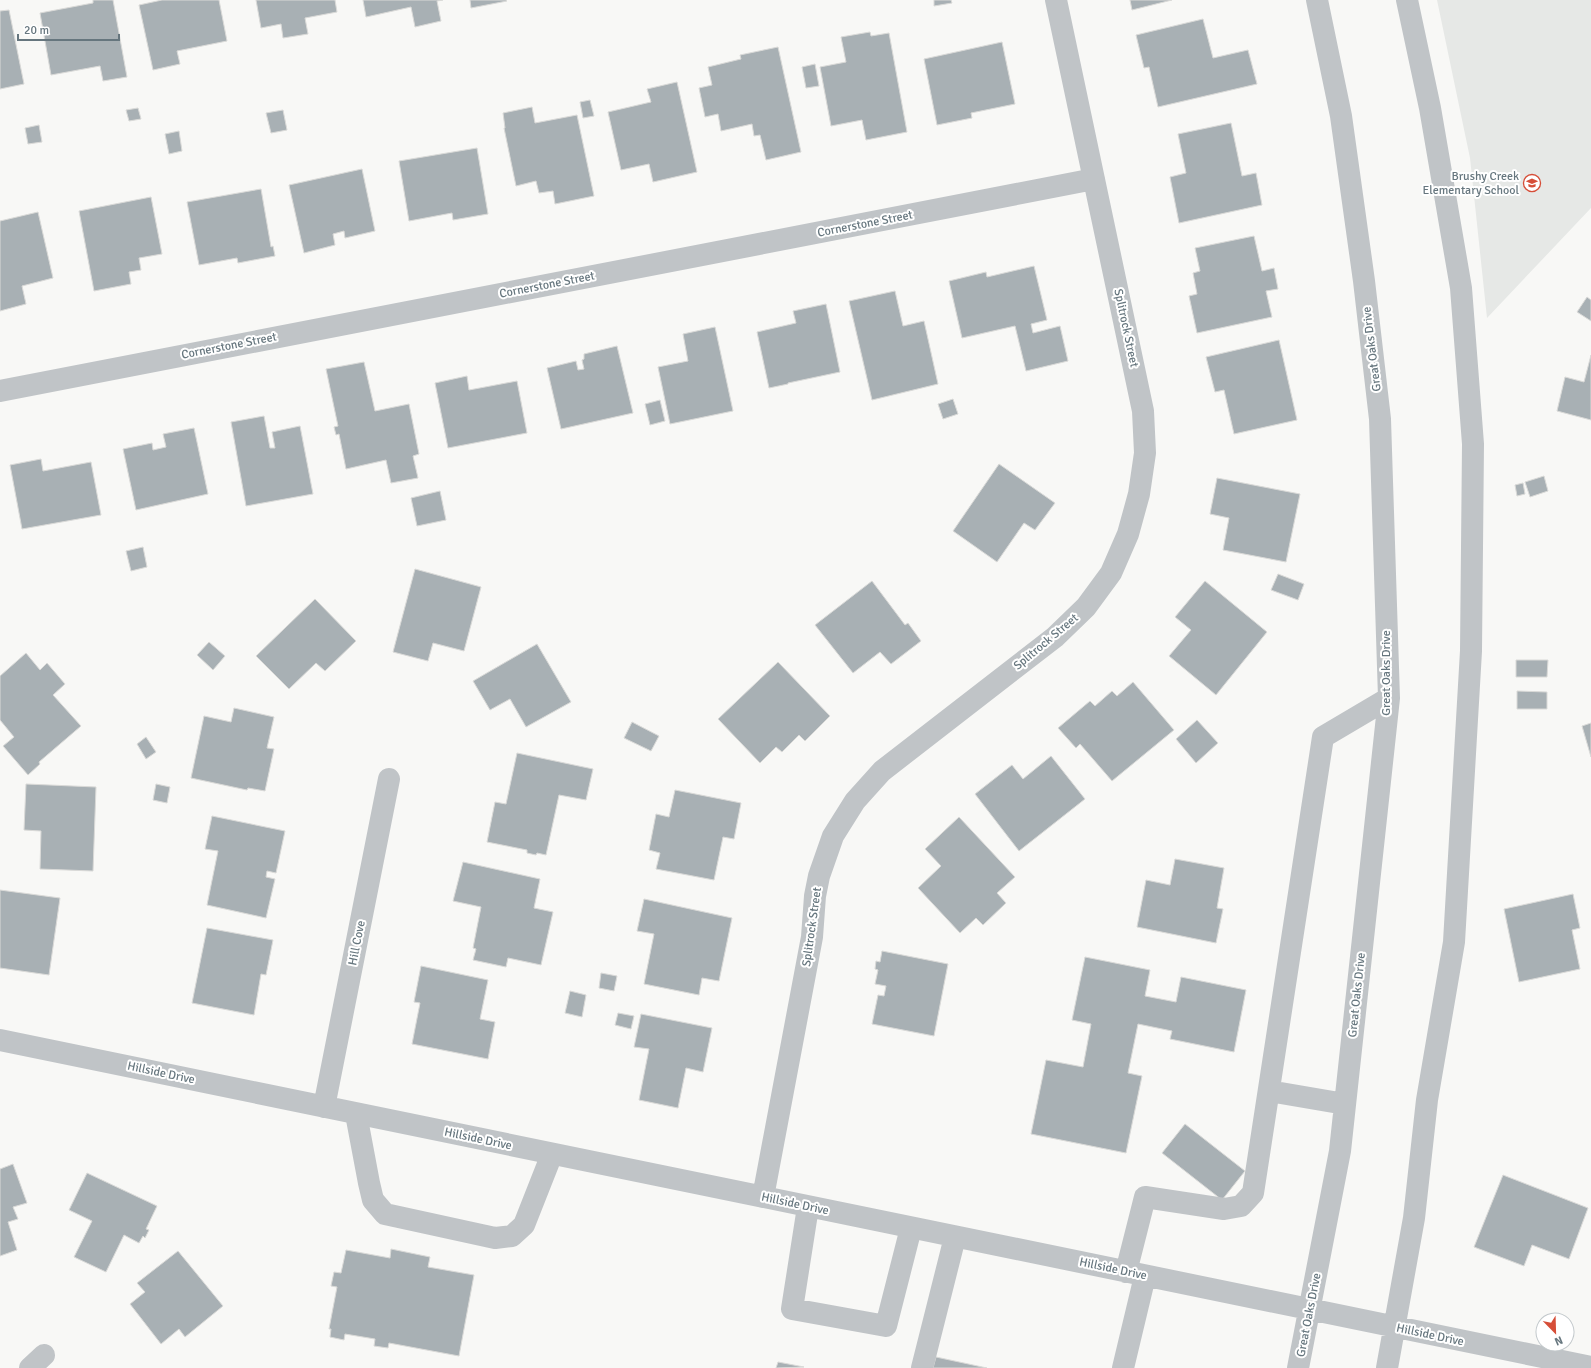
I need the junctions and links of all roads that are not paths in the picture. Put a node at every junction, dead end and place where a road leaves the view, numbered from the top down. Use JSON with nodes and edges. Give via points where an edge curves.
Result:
{"nodes":[{"id":1,"x":1056,"y":0,"type":"edge"},
{"id":2,"x":1317,"y":0,"type":"edge"},
{"id":3,"x":1407,"y":0,"type":"edge"},
{"id":4,"x":1094,"y":179,"type":"junction"},
{"id":5,"x":0,"y":391,"type":"edge"},
{"id":6,"x":1389,"y":698,"type":"junction"},
{"id":7,"x":390,"y":779,"type":"dead end"},
{"id":8,"x":0,"y":1040,"type":"edge"},
{"id":9,"x":1269,"y":1091,"type":"junction"},
{"id":10,"x":1345,"y":1104,"type":"junction"},
{"id":11,"x":324,"y":1107,"type":"junction"},
{"id":12,"x":356,"y":1114,"type":"junction"},
{"id":13,"x":552,"y":1154,"type":"junction"},
{"id":14,"x":763,"y":1197,"type":"junction"},
{"id":15,"x":808,"y":1207,"type":"junction"},
{"id":16,"x":911,"y":1228,"type":"junction"},
{"id":17,"x":955,"y":1237,"type":"junction"},
{"id":18,"x":1135,"y":1274,"type":"junction"},
{"id":19,"x":1310,"y":1310,"type":"junction"},
{"id":20,"x":1395,"y":1327,"type":"junction"},
{"id":21,"x":1591,"y":1367,"type":"edge"},
{"id":22,"x":922,"y":1368,"type":"edge"},
{"id":23,"x":1123,"y":1368,"type":"edge"},
{"id":24,"x":1298,"y":1368,"type":"edge"},
{"id":25,"x":1387,"y":1368,"type":"edge"}],
"edges":[{"from":1,"to":4,"type":"street","name":"Splitrock Street"},
{"from":2,"to":6,"type":"street","name":"Great Oaks Drive","via":[[1341,116],[1380,419]]},
{"from":3,"to":20,"type":"street","via":[[1430,108],[1461,288],[1473,444],[1471,652],[1454,942],[1427,1100],[1414,1218]]},
{"from":4,"to":5,"type":"street","name":"Cornerstone Street"},
{"from":4,"to":14,"type":"street","name":"Splitrock Street","via":[[1144,411],[1145,453],[1139,494],[1128,534],[1111,573],[1086,607],[1055,637],[882,770],[855,801],[833,836],[815,896],[812,937]]},
{"from":6,"to":9,"type":"street","via":[[1323,737]]},
{"from":6,"to":10,"type":"street","name":"Great Oaks Drive"},
{"from":7,"to":11,"type":"street","name":"Hill Cove"},
{"from":8,"to":11,"type":"street","name":"Hillside Drive"},
{"from":9,"to":10,"type":"street"},
{"from":9,"to":18,"type":"street","via":[[1254,1193],[1241,1206],[1224,1209],[1145,1197]]},
{"from":10,"to":19,"type":"street","name":"Great Oaks Drive","via":[[1340,1151]]},
{"from":11,"to":12,"type":"street","name":"Hillside Drive"},
{"from":12,"to":13,"type":"street","name":"Hillside Drive"},
{"from":12,"to":13,"type":"street","via":[[373,1200],[385,1214],[495,1238],[512,1236],[524,1226]]},
{"from":13,"to":14,"type":"street","name":"Hillside Drive"},
{"from":14,"to":15,"type":"street","name":"Hillside Drive"},
{"from":15,"to":16,"type":"street","name":"Hillside Drive"},
{"from":15,"to":16,"type":"street","via":[[792,1309],[886,1326]]},
{"from":16,"to":17,"type":"street","name":"Hillside Drive"},
{"from":17,"to":18,"type":"street","name":"Hillside Drive"},
{"from":17,"to":22,"type":"street"},
{"from":18,"to":19,"type":"street","name":"Hillside Drive"},
{"from":18,"to":23,"type":"street"},
{"from":19,"to":20,"type":"street","name":"Hillside Drive"},
{"from":19,"to":24,"type":"street","name":"Great Oaks Drive"},
{"from":20,"to":21,"type":"street","name":"Hillside Drive"},
{"from":20,"to":25,"type":"street"}]}
